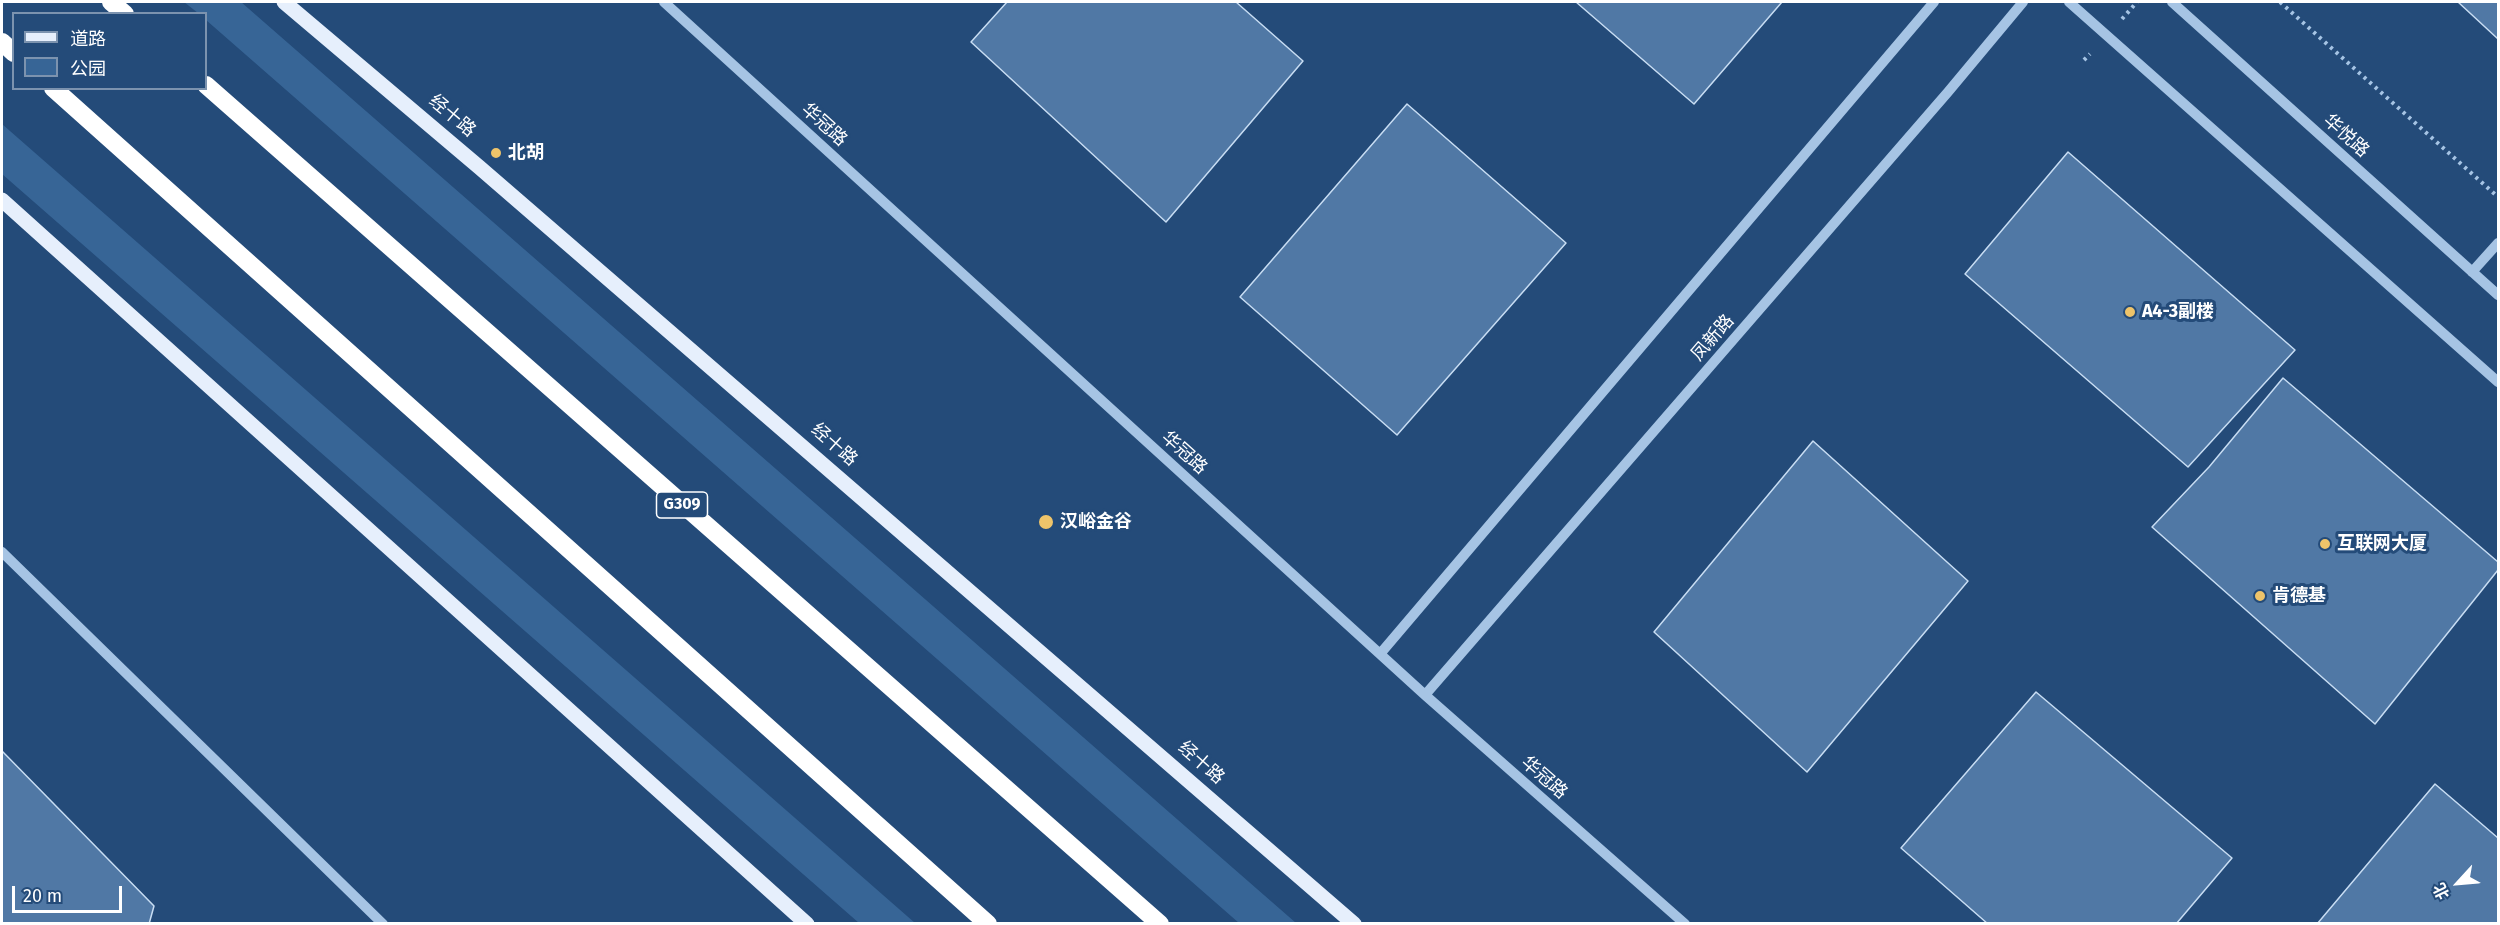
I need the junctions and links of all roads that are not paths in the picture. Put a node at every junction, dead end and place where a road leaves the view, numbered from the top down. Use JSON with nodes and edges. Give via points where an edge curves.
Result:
{"nodes":[{"id":1,"x":111,"y":2,"type":"edge"},
{"id":2,"x":284,"y":2,"type":"edge"},
{"id":3,"x":664,"y":2,"type":"edge"},
{"id":4,"x":1934,"y":2,"type":"edge"},
{"id":5,"x":2023,"y":2,"type":"edge"},
{"id":6,"x":2069,"y":2,"type":"edge"},
{"id":7,"x":2172,"y":2,"type":"edge"},
{"id":8,"x":123,"y":12,"type":"edge"},
{"id":9,"x":207,"y":86,"type":"edge"},
{"id":10,"x":55,"y":90,"type":"edge"},
{"id":11,"x":2,"y":200,"type":"edge"},
{"id":12,"x":2499,"y":243,"type":"edge"},
{"id":13,"x":2472,"y":272,"type":"junction"},
{"id":14,"x":2499,"y":295,"type":"edge"},
{"id":15,"x":2499,"y":382,"type":"edge"},
{"id":16,"x":2,"y":552,"type":"edge"},
{"id":17,"x":1380,"y":654,"type":"junction"},
{"id":18,"x":1425,"y":695,"type":"junction"},
{"id":19,"x":383,"y":924,"type":"edge"},
{"id":20,"x":807,"y":924,"type":"edge"},
{"id":21,"x":988,"y":924,"type":"edge"},
{"id":22,"x":1160,"y":924,"type":"edge"},
{"id":23,"x":1354,"y":924,"type":"edge"},
{"id":24,"x":1685,"y":924,"type":"edge"}],
"edges":[{"from":1,"to":8,"type":"highway"},
{"from":2,"to":23,"type":"main road","name":"经十路"},
{"from":3,"to":17,"type":"street","name":"华冠路"},
{"from":4,"to":17,"type":"street"},
{"from":5,"to":18,"type":"street","name":"凤新路"},
{"from":6,"to":15,"type":"street"},
{"from":7,"to":13,"type":"street","name":"华悦路"},
{"from":9,"to":22,"type":"highway","number":"G309"},
{"from":10,"to":21,"type":"highway"},
{"from":11,"to":20,"type":"main road"},
{"from":12,"to":13,"type":"street"},
{"from":13,"to":14,"type":"street","name":"华悦路"},
{"from":16,"to":19,"type":"street"},
{"from":17,"to":18,"type":"street","name":"华冠路"},
{"from":18,"to":24,"type":"street","name":"华冠路"}]}
